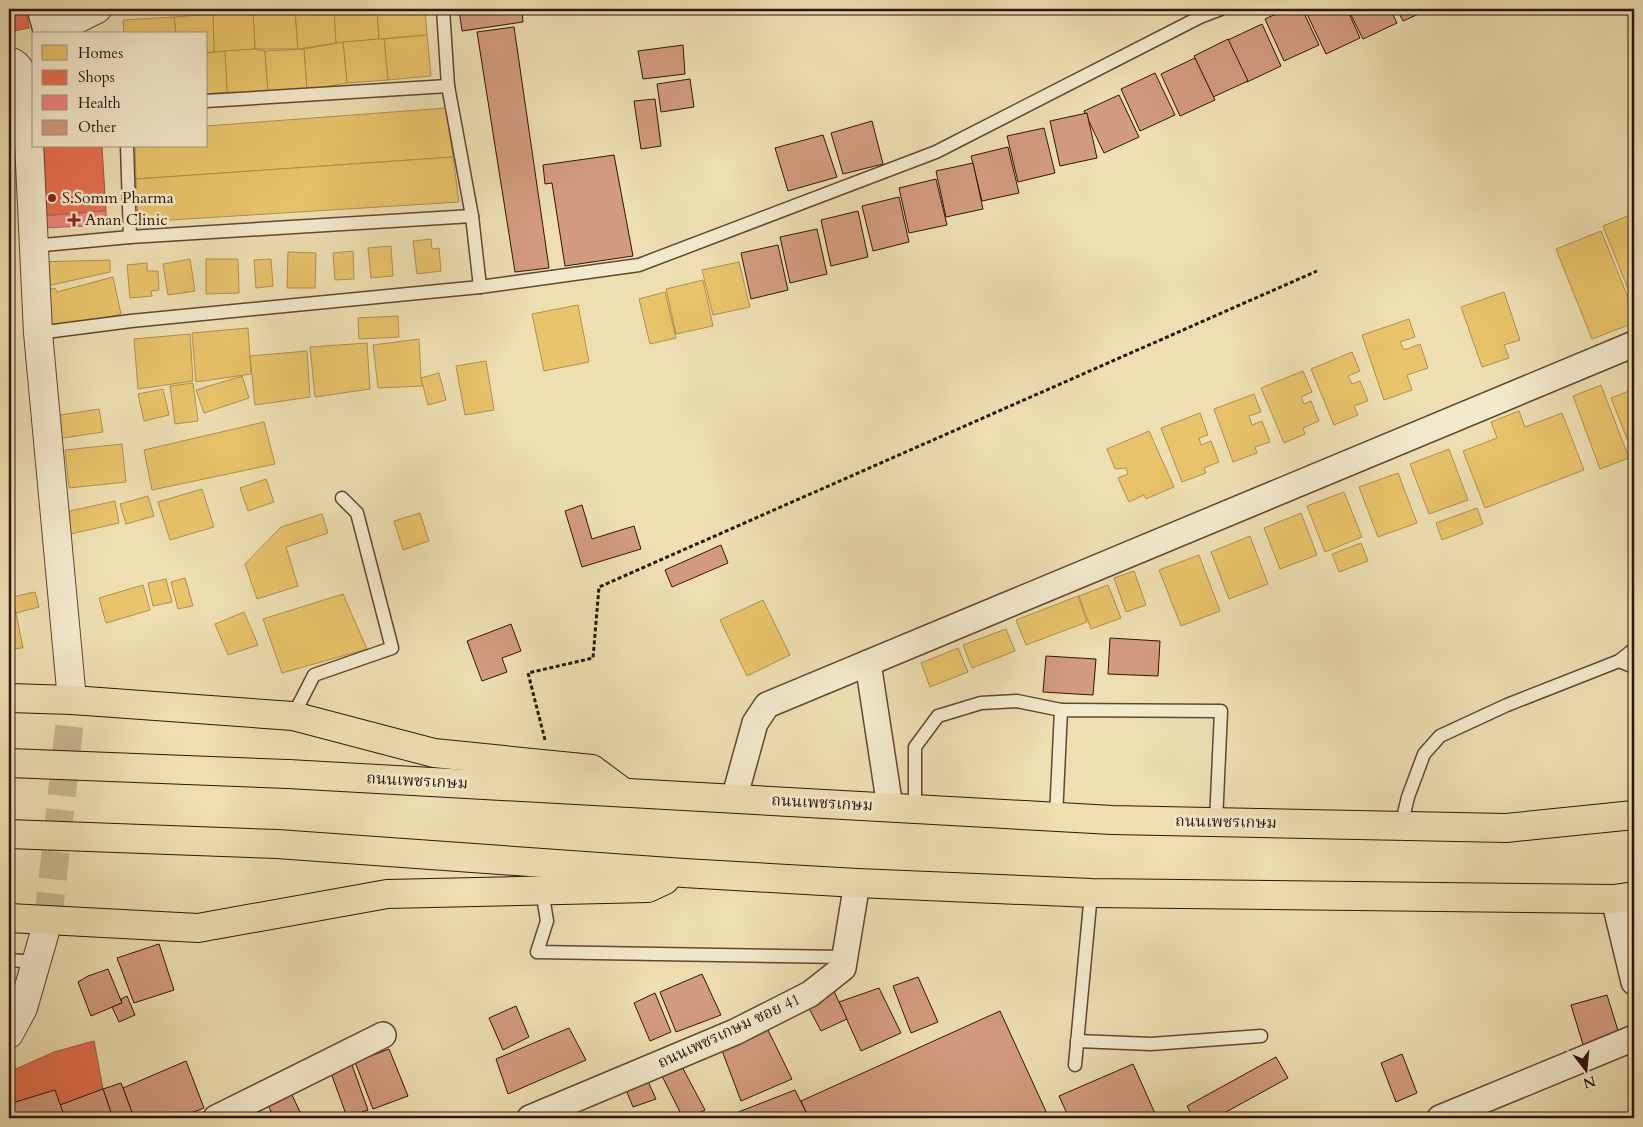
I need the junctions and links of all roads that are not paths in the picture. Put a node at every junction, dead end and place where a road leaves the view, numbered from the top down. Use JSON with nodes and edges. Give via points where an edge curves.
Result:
{"nodes":[{"id":1,"x":40,"y":9,"type":"edge"},
{"id":2,"x":97,"y":9,"type":"edge"},
{"id":3,"x":444,"y":9,"type":"edge"},
{"id":4,"x":1221,"y":9,"type":"edge"},
{"id":5,"x":46,"y":32,"type":"edge"},
{"id":6,"x":51,"y":32,"type":"edge"},
{"id":7,"x":23,"y":63,"type":"edge"},
{"id":8,"x":448,"y":86,"type":"junction"},
{"id":9,"x":208,"y":101,"type":"edge"},
{"id":10,"x":127,"y":148,"type":"edge"},
{"id":11,"x":472,"y":216,"type":"junction"},
{"id":12,"x":130,"y":237,"type":"junction"},
{"id":13,"x":33,"y":246,"type":"junction"},
{"id":14,"x":480,"y":287,"type":"junction"},
{"id":15,"x":38,"y":333,"type":"junction"},
{"id":16,"x":1634,"y":344,"type":"edge"},
{"id":17,"x":342,"y":498,"type":"dead end"},
{"id":18,"x":1634,"y":649,"type":"edge"},
{"id":19,"x":1618,"y":662,"type":"junction"},
{"id":20,"x":868,"y":663,"type":"junction"},
{"id":21,"x":1634,"y":667,"type":"edge"},
{"id":22,"x":9,"y":698,"type":"edge"},
{"id":23,"x":72,"y":700,"type":"junction"},
{"id":24,"x":1062,"y":710,"type":"junction"},
{"id":25,"x":293,"y":716,"type":"junction"},
{"id":26,"x":9,"y":764,"type":"edge"},
{"id":27,"x":624,"y":792,"type":"junction"},
{"id":28,"x":734,"y":799,"type":"junction"},
{"id":29,"x":903,"y":808,"type":"junction"},
{"id":30,"x":1634,"y":815,"type":"edge"},
{"id":31,"x":1056,"y":816,"type":"junction"},
{"id":32,"x":1216,"y":822,"type":"junction"},
{"id":33,"x":1401,"y":826,"type":"junction"},
{"id":34,"x":9,"y":834,"type":"edge"},
{"id":35,"x":684,"y":873,"type":"junction"},
{"id":36,"x":857,"y":883,"type":"junction"},
{"id":37,"x":542,"y":890,"type":"junction"},
{"id":38,"x":1091,"y":893,"type":"junction"},
{"id":39,"x":1624,"y":898,"type":"edge"},
{"id":40,"x":9,"y":918,"type":"edge"},
{"id":41,"x":48,"y":921,"type":"junction"},
{"id":42,"x":845,"y":957,"type":"junction"},
{"id":43,"x":9,"y":960,"type":"edge"},
{"id":44,"x":36,"y":962,"type":"junction"},
{"id":45,"x":1634,"y":982,"type":"edge"},
{"id":46,"x":9,"y":1034,"type":"edge"},
{"id":47,"x":383,"y":1035,"type":"dead end"},
{"id":48,"x":1261,"y":1036,"type":"dead end"},
{"id":49,"x":1634,"y":1038,"type":"edge"},
{"id":50,"x":1077,"y":1041,"type":"junction"},
{"id":51,"x":1074,"y":1065,"type":"dead end"},
{"id":52,"x":216,"y":1118,"type":"edge"},
{"id":53,"x":530,"y":1118,"type":"edge"},
{"id":54,"x":1440,"y":1118,"type":"edge"}],
"edges":[{"from":1,"to":5,"type":"street"},
{"from":2,"to":6,"type":"street"},
{"from":3,"to":8,"type":"lane"},
{"from":4,"to":14,"type":"lane","via":[[936,152],[639,265]]},
{"from":7,"to":13,"type":"street","via":[[14,62],[21,69],[27,100]]},
{"from":8,"to":9,"type":"lane"},
{"from":8,"to":11,"type":"lane"},
{"from":10,"to":12,"type":"lane"},
{"from":11,"to":12,"type":"lane"},
{"from":11,"to":14,"type":"lane"},
{"from":12,"to":13,"type":"lane"},
{"from":13,"to":15,"type":"street"},
{"from":14,"to":15,"type":"lane"},
{"from":15,"to":23,"type":"street"},
{"from":16,"to":20,"type":"street"},
{"from":17,"to":25,"type":"lane","via":[[357,513],[392,648],[314,675]]},
{"from":18,"to":19,"type":"lane"},
{"from":19,"to":21,"type":"lane"},
{"from":19,"to":33,"type":"lane","via":[[1507,705],[1440,736],[1424,754]]},
{"from":20,"to":28,"type":"street","via":[[767,705],[754,722]]},
{"from":20,"to":29,"type":"street"},
{"from":22,"to":23,"type":"highway"},
{"from":23,"to":25,"type":"highway"},
{"from":24,"to":29,"type":"lane","via":[[1017,701],[981,703],[938,716],[915,747]]},
{"from":24,"to":31,"type":"lane"},
{"from":24,"to":32,"type":"lane","via":[[1221,711]]},
{"from":25,"to":27,"type":"highway","via":[[434,752],[592,769]]},
{"from":26,"to":27,"type":"highway","name":"ถนนเพชรเกษม","bridge":true,"via":[[288,774]]},
{"from":27,"to":28,"type":"highway","name":"ถนนเพชรเกษม"},
{"from":28,"to":29,"type":"highway","name":"ถนนเพชรเกษม"},
{"from":29,"to":31,"type":"highway","name":"ถนนเพชรเกษม"},
{"from":30,"to":33,"type":"highway","name":"ถนนเพชรเกษม","via":[[1506,828]]},
{"from":31,"to":32,"type":"highway","name":"ถนนเพชรเกษม"},
{"from":32,"to":33,"type":"highway","name":"ถนนเพชรเกษม"},
{"from":34,"to":35,"type":"highway","bridge":true,"via":[[277,844]]},
{"from":35,"to":36,"type":"highway"},
{"from":35,"to":37,"type":"highway","via":[[648,888]]},
{"from":36,"to":38,"type":"highway"},
{"from":36,"to":42,"type":"street","name":"ถนนเพชรเกษม ซอย 41"},
{"from":37,"to":41,"type":"highway","via":[[387,894],[198,928]]},
{"from":37,"to":42,"type":"lane","via":[[547,921],[538,952]]},
{"from":38,"to":39,"type":"highway"},
{"from":38,"to":50,"type":"lane"},
{"from":39,"to":45,"type":"street"},
{"from":40,"to":41,"type":"highway"},
{"from":41,"to":44,"type":"street"},
{"from":42,"to":53,"type":"street","name":"ถนนเพชรเกษม ซอย 41","via":[[843,968],[810,994],[735,1032]]},
{"from":43,"to":44,"type":"lane"},
{"from":44,"to":46,"type":"street","via":[[24,1008]]},
{"from":47,"to":52,"type":"street"},
{"from":48,"to":50,"type":"lane","via":[[1151,1044]]},
{"from":49,"to":54,"type":"street"},
{"from":50,"to":51,"type":"lane"}]}
